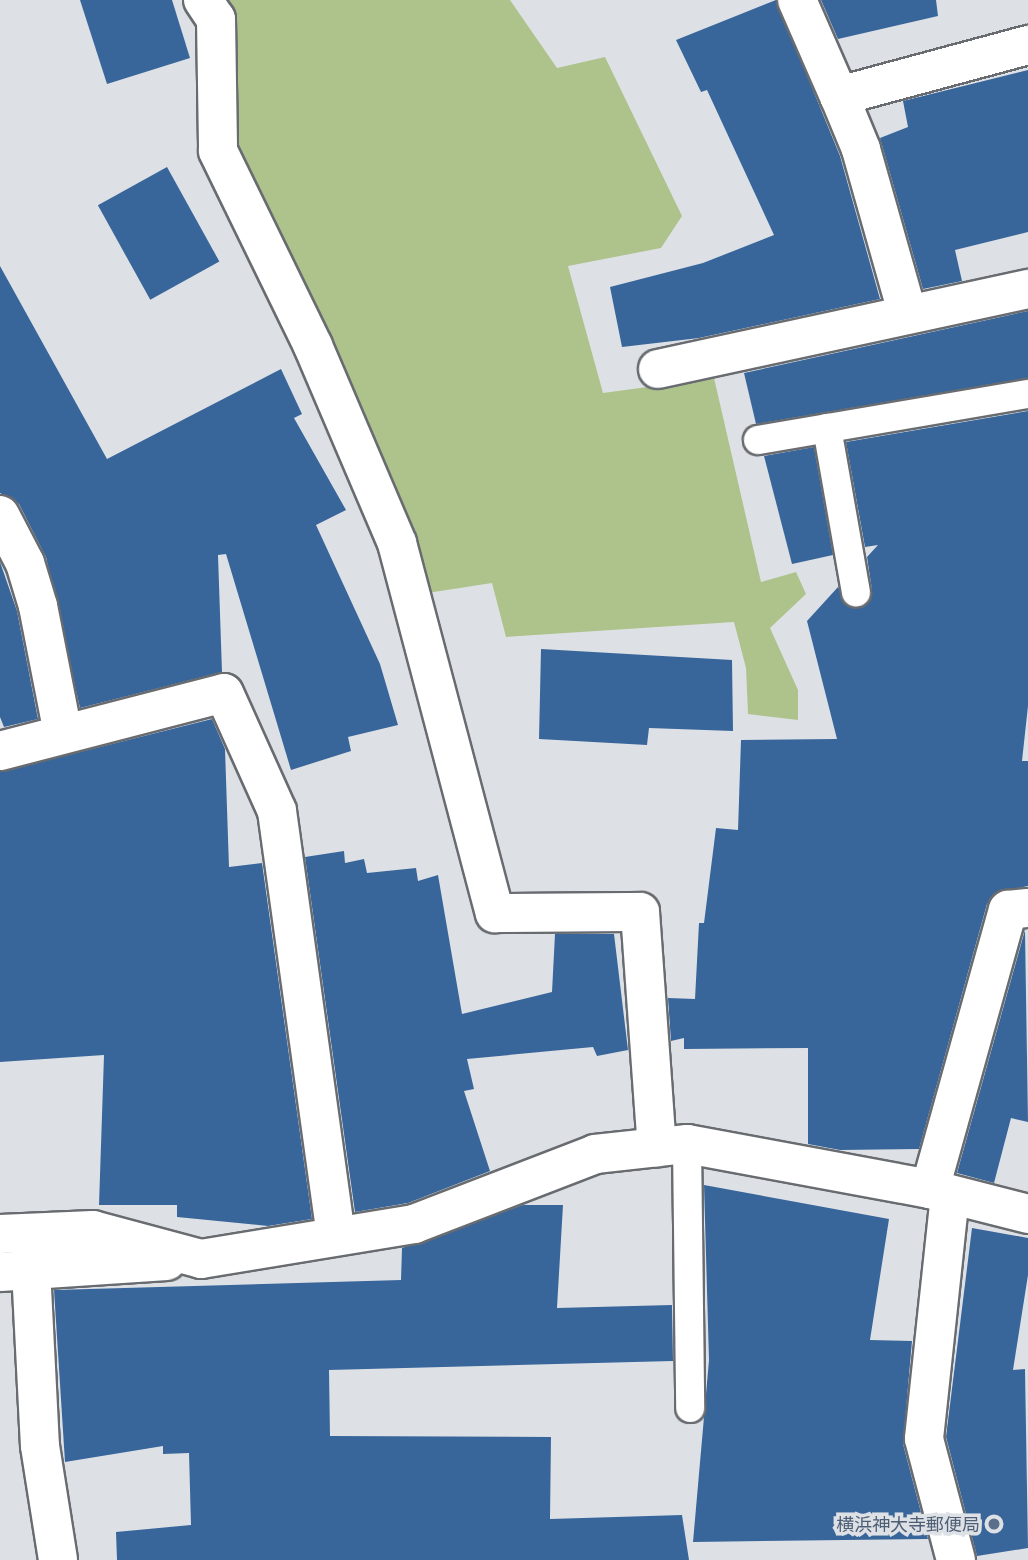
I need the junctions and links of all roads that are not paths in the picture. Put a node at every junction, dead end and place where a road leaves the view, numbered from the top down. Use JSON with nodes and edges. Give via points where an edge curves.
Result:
{"nodes":[{"id":1,"x":203,"y":0,"type":"edge"},
{"id":2,"x":797,"y":0,"type":"edge"},
{"id":3,"x":1028,"y":44,"type":"edge"},
{"id":4,"x":839,"y":96,"type":"junction"},
{"id":5,"x":1028,"y":289,"type":"edge"},
{"id":6,"x":907,"y":312,"type":"junction"},
{"id":7,"x":658,"y":369,"type":"dead end"},
{"id":8,"x":1028,"y":394,"type":"edge"},
{"id":9,"x":827,"y":428,"type":"junction"},
{"id":10,"x":758,"y":440,"type":"dead end"},
{"id":11,"x":0,"y":515,"type":"edge"},
{"id":12,"x":856,"y":592,"type":"dead end"},
{"id":13,"x":63,"y":734,"type":"junction"},
{"id":14,"x":0,"y":751,"type":"edge"},
{"id":15,"x":1028,"y":908,"type":"edge"},
{"id":16,"x":672,"y":1145,"type":"junction"},
{"id":17,"x":940,"y":1192,"type":"junction"},
{"id":18,"x":1028,"y":1214,"type":"edge"},
{"id":19,"x":0,"y":1234,"type":"edge"},
{"id":20,"x":336,"y":1235,"type":"junction"},
{"id":21,"x":201,"y":1259,"type":"junction"},
{"id":22,"x":16,"y":1270,"type":"edge"},
{"id":23,"x":690,"y":1408,"type":"dead end"},
{"id":24,"x":58,"y":1560,"type":"edge"},
{"id":25,"x":956,"y":1560,"type":"edge"}],
"edges":[{"from":1,"to":16,"type":"street","via":[[216,19],[218,151],[313,346],[397,543],[495,913],[640,912]]},
{"from":2,"to":4,"type":"street"},
{"from":3,"to":4,"type":"street"},
{"from":4,"to":6,"type":"street","via":[[861,149]]},
{"from":5,"to":6,"type":"street"},
{"from":6,"to":7,"type":"street"},
{"from":8,"to":9,"type":"lane"},
{"from":9,"to":10,"type":"lane"},
{"from":9,"to":12,"type":"lane"},
{"from":11,"to":13,"type":"street","via":[[25,563],[38,606]]},
{"from":13,"to":14,"type":"street"},
{"from":13,"to":20,"type":"street","via":[[224,692],[277,811]]},
{"from":15,"to":17,"type":"street","via":[[1008,910]]},
{"from":16,"to":17,"type":"street"},
{"from":16,"to":20,"type":"street","via":[[595,1154],[414,1224]]},
{"from":16,"to":23,"type":"lane"},
{"from":17,"to":18,"type":"street"},
{"from":17,"to":25,"type":"street","via":[[924,1439]]},
{"from":19,"to":21,"type":"street","via":[[93,1230]]},
{"from":20,"to":21,"type":"street"},
{"from":21,"to":22,"type":"street"},
{"from":22,"to":24,"type":"street"}]}
